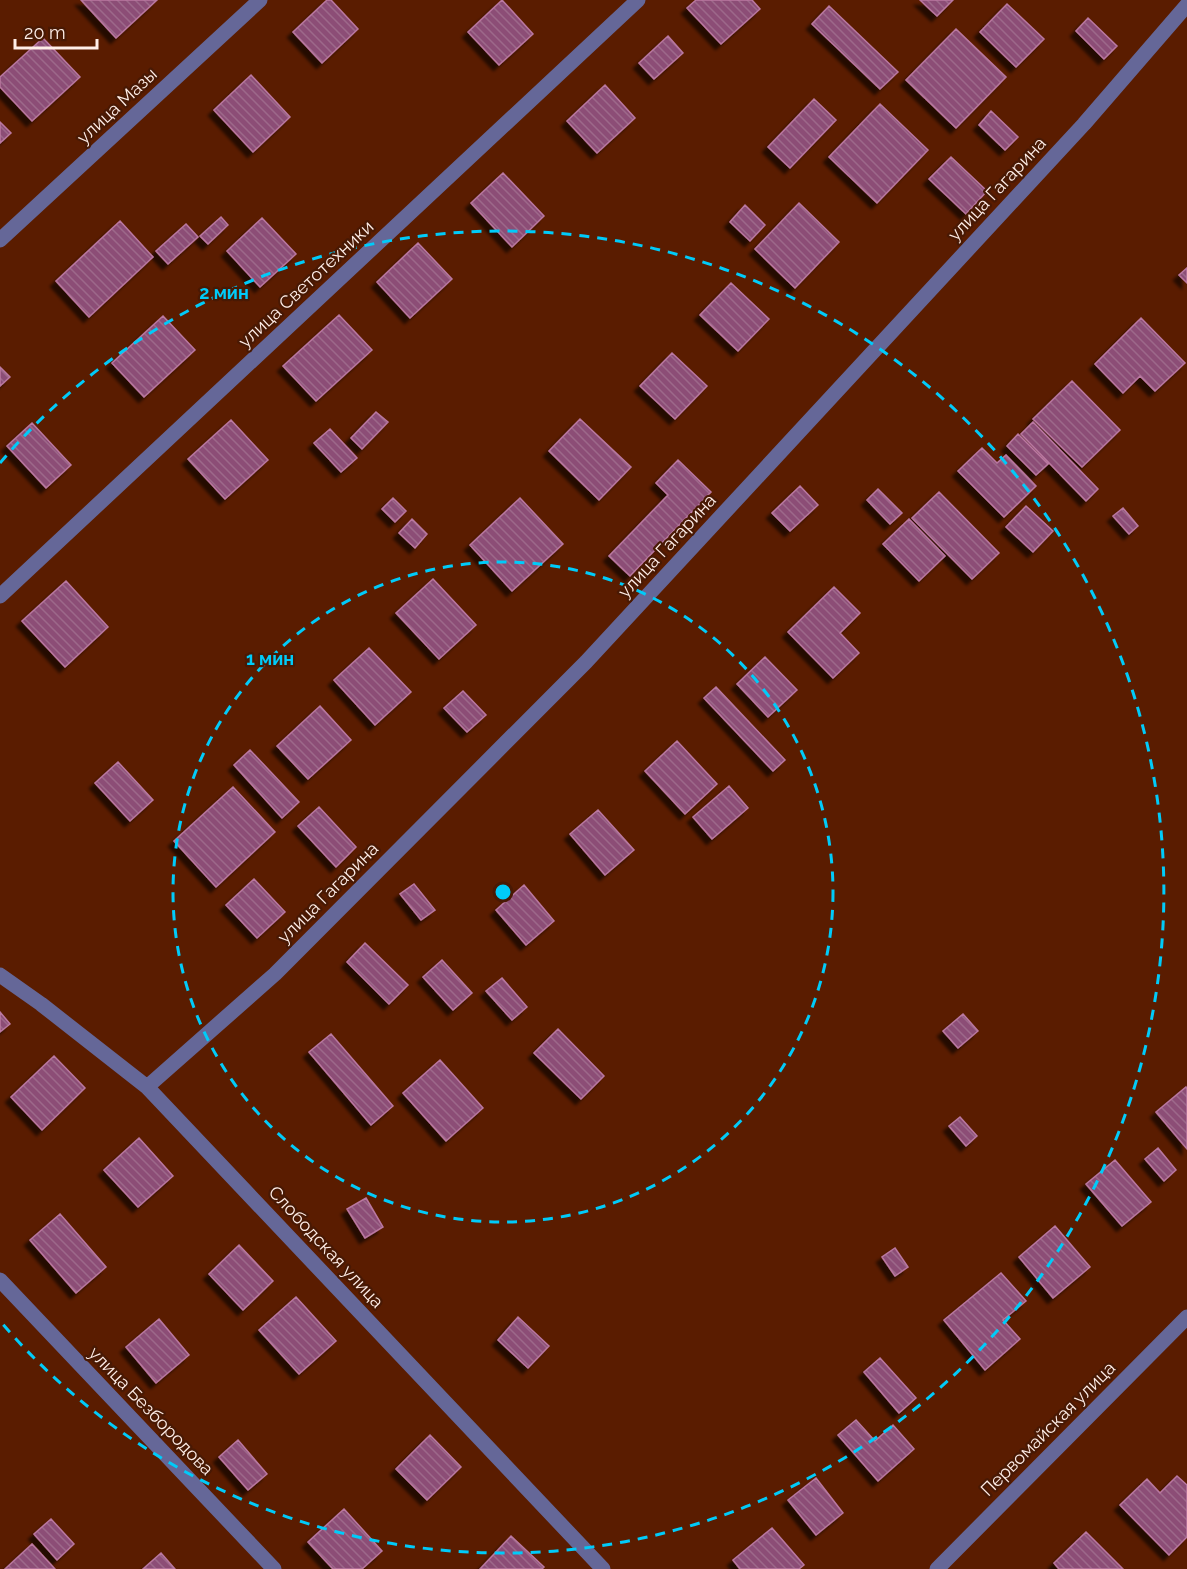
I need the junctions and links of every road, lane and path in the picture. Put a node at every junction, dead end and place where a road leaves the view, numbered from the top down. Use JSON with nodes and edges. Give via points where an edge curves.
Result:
{"nodes":[{"id":1,"x":260,"y":0,"type":"edge"},
{"id":2,"x":638,"y":0,"type":"edge"},
{"id":3,"x":1187,"y":5,"type":"edge"},
{"id":4,"x":0,"y":240,"type":"edge"},
{"id":5,"x":0,"y":596,"type":"edge"},
{"id":6,"x":0,"y":975,"type":"edge"},
{"id":7,"x":147,"y":1087,"type":"junction"},
{"id":8,"x":0,"y":1280,"type":"edge"},
{"id":9,"x":1187,"y":1317,"type":"edge"},
{"id":10,"x":274,"y":1569,"type":"edge"},
{"id":11,"x":603,"y":1569,"type":"edge"},
{"id":12,"x":937,"y":1569,"type":"edge"}],
"edges":[{"from":1,"to":4,"type":"street","name":"улица Мазы"},
{"from":2,"to":5,"type":"street","name":"улица Светотехники"},
{"from":3,"to":7,"type":"street","name":"улица Гагарина","via":[[1076,132],[586,662],[275,974]]},
{"from":6,"to":7,"type":"street","name":"Слободская улица"},
{"from":7,"to":11,"type":"street","name":"Слободская улица"},
{"from":8,"to":10,"type":"street","name":"улица Безбородова"},
{"from":9,"to":12,"type":"street","name":"Первомайская улица"}]}
